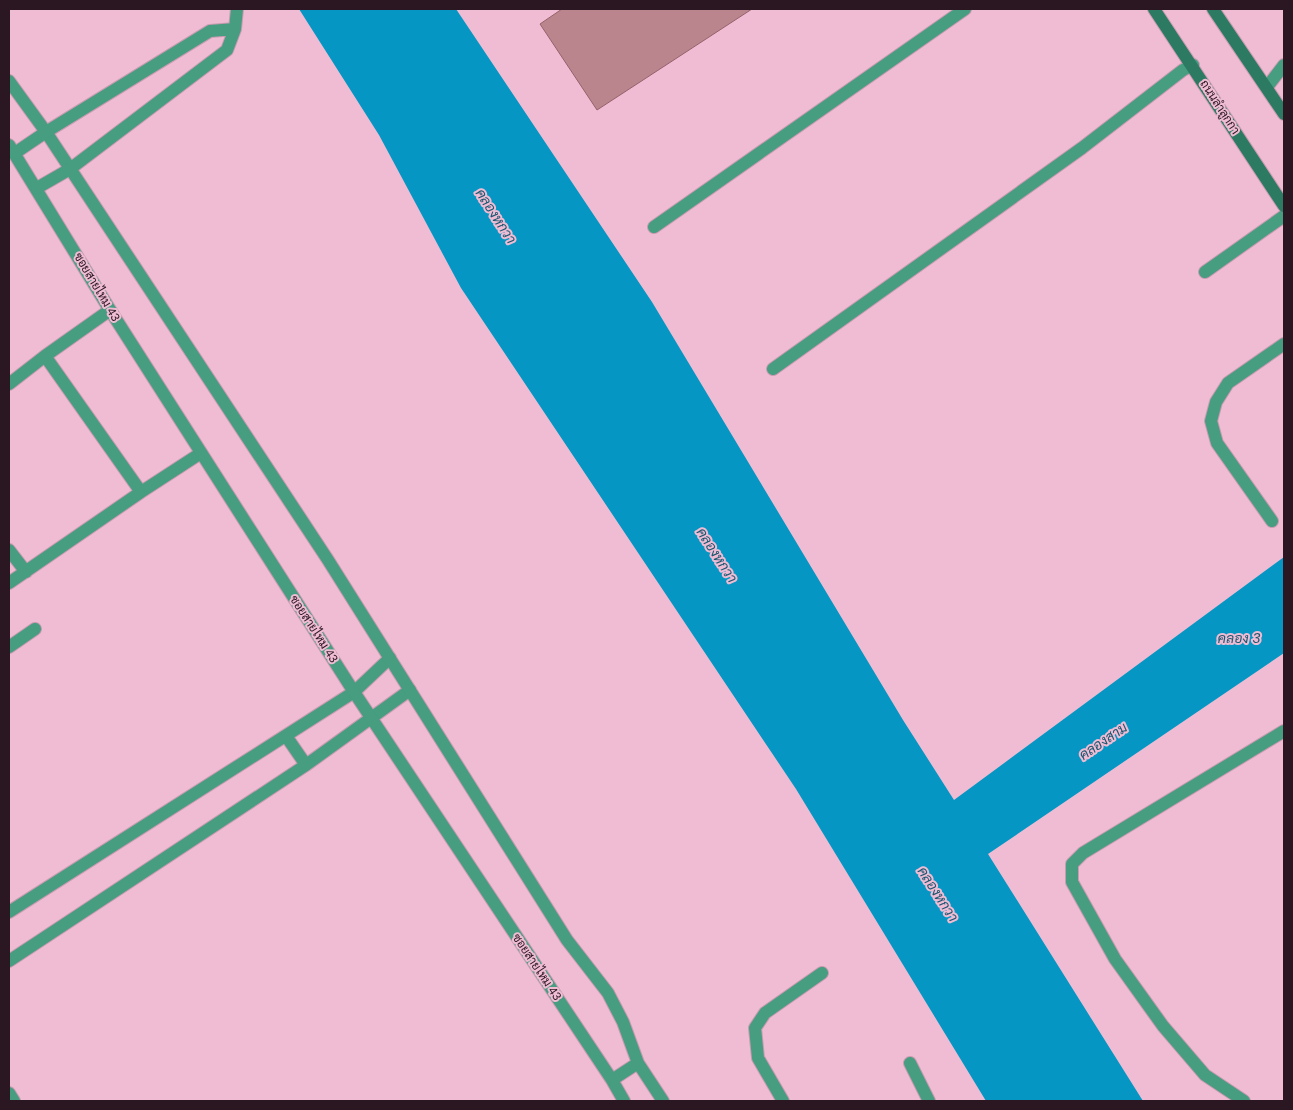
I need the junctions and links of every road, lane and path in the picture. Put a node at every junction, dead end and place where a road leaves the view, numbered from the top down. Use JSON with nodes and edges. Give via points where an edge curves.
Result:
{"nodes":[{"id":1,"x":237,"y":9,"type":"edge"},
{"id":2,"x":965,"y":9,"type":"edge"},
{"id":3,"x":1154,"y":9,"type":"edge"},
{"id":4,"x":1213,"y":9,"type":"edge"},
{"id":5,"x":235,"y":29,"type":"junction"},
{"id":6,"x":1192,"y":65,"type":"junction"},
{"id":7,"x":1284,"y":65,"type":"edge"},
{"id":8,"x":9,"y":80,"type":"edge"},
{"id":9,"x":1267,"y":87,"type":"junction"},
{"id":10,"x":1284,"y":114,"type":"edge"},
{"id":11,"x":46,"y":132,"type":"junction"},
{"id":12,"x":12,"y":149,"type":"edge"},
{"id":13,"x":70,"y":169,"type":"junction"},
{"id":14,"x":37,"y":188,"type":"junction"},
{"id":15,"x":1284,"y":206,"type":"edge"},
{"id":16,"x":1284,"y":216,"type":"edge"},
{"id":17,"x":654,"y":227,"type":"dead end"},
{"id":18,"x":1205,"y":272,"type":"dead end"},
{"id":19,"x":110,"y":310,"type":"junction"},
{"id":20,"x":1284,"y":344,"type":"edge"},
{"id":21,"x":45,"y":356,"type":"junction"},
{"id":22,"x":773,"y":369,"type":"dead end"},
{"id":23,"x":9,"y":384,"type":"edge"},
{"id":24,"x":202,"y":453,"type":"junction"},
{"id":25,"x":141,"y":492,"type":"junction"},
{"id":26,"x":1272,"y":521,"type":"dead end"},
{"id":27,"x":9,"y":550,"type":"edge"},
{"id":28,"x":26,"y":572,"type":"junction"},
{"id":29,"x":9,"y":583,"type":"edge"},
{"id":30,"x":35,"y":629,"type":"dead end"},
{"id":31,"x":9,"y":647,"type":"edge"},
{"id":32,"x":390,"y":658,"type":"junction"},
{"id":33,"x":410,"y":690,"type":"junction"},
{"id":34,"x":354,"y":692,"type":"junction"},
{"id":35,"x":372,"y":717,"type":"junction"},
{"id":36,"x":1284,"y":731,"type":"edge"},
{"id":37,"x":286,"y":736,"type":"junction"},
{"id":38,"x":306,"y":765,"type":"junction"},
{"id":39,"x":9,"y":912,"type":"edge"},
{"id":40,"x":9,"y":961,"type":"edge"},
{"id":41,"x":822,"y":973,"type":"dead end"},
{"id":42,"x":910,"y":1063,"type":"dead end"},
{"id":43,"x":638,"y":1064,"type":"junction"},
{"id":44,"x":612,"y":1080,"type":"junction"},
{"id":45,"x":9,"y":1093,"type":"edge"},
{"id":46,"x":14,"y":1101,"type":"edge"},
{"id":47,"x":624,"y":1101,"type":"edge"},
{"id":48,"x":663,"y":1101,"type":"edge"},
{"id":49,"x":782,"y":1101,"type":"edge"},
{"id":50,"x":928,"y":1101,"type":"edge"},
{"id":51,"x":1244,"y":1101,"type":"edge"}],
"edges":[{"from":1,"to":5,"type":"street"},
{"from":2,"to":17,"type":"street"},
{"from":3,"to":6,"type":"main road","name":"ถนนลำลูกกา"},
{"from":4,"to":9,"type":"main road"},
{"from":5,"to":11,"type":"street","via":[[210,30]]},
{"from":5,"to":13,"type":"street","via":[[228,50]]},
{"from":6,"to":15,"type":"main road","name":"ถนนลำลูกกา"},
{"from":6,"to":22,"type":"street","via":[[1082,148]]},
{"from":7,"to":9,"type":"street"},
{"from":8,"to":11,"type":"street"},
{"from":9,"to":10,"type":"main road"},
{"from":11,"to":12,"type":"street"},
{"from":11,"to":13,"type":"street"},
{"from":12,"to":14,"type":"street","name":"ซอยสายไหม 43"},
{"from":13,"to":14,"type":"street"},
{"from":13,"to":32,"type":"street"},
{"from":14,"to":19,"type":"street","name":"ซอยสายไหม 43"},
{"from":16,"to":18,"type":"street"},
{"from":19,"to":21,"type":"street"},
{"from":19,"to":24,"type":"street","name":"ซอยสายไหม 43"},
{"from":20,"to":26,"type":"street","via":[[1228,383],[1216,402],[1211,421],[1217,443]]},
{"from":21,"to":23,"type":"street"},
{"from":21,"to":25,"type":"street"},
{"from":24,"to":25,"type":"street"},
{"from":24,"to":34,"type":"street","name":"ซอยสายไหม 43"},
{"from":25,"to":28,"type":"street"},
{"from":27,"to":28,"type":"street"},
{"from":28,"to":29,"type":"street"},
{"from":30,"to":31,"type":"street"},
{"from":32,"to":33,"type":"street"},
{"from":32,"to":34,"type":"street"},
{"from":33,"to":35,"type":"street"},
{"from":33,"to":43,"type":"street","via":[[566,940],[608,993],[623,1022]]},
{"from":34,"to":35,"type":"street","name":"ซอยสายไหม 43"},
{"from":34,"to":37,"type":"street"},
{"from":35,"to":38,"type":"street"},
{"from":35,"to":44,"type":"street","name":"ซอยสายไหม 43"},
{"from":36,"to":51,"type":"street","via":[[1083,853],[1072,864],[1072,882],[1077,891],[1116,959],[1163,1026],[1205,1075]]},
{"from":37,"to":38,"type":"street"},
{"from":37,"to":39,"type":"street"},
{"from":38,"to":40,"type":"street"},
{"from":41,"to":49,"type":"street","via":[[765,1013],[755,1028],[758,1058]]},
{"from":42,"to":50,"type":"street"},
{"from":43,"to":44,"type":"street"},
{"from":43,"to":48,"type":"street"},
{"from":44,"to":47,"type":"street","name":"ซอยสายไหม 43"},
{"from":45,"to":46,"type":"street"}]}
